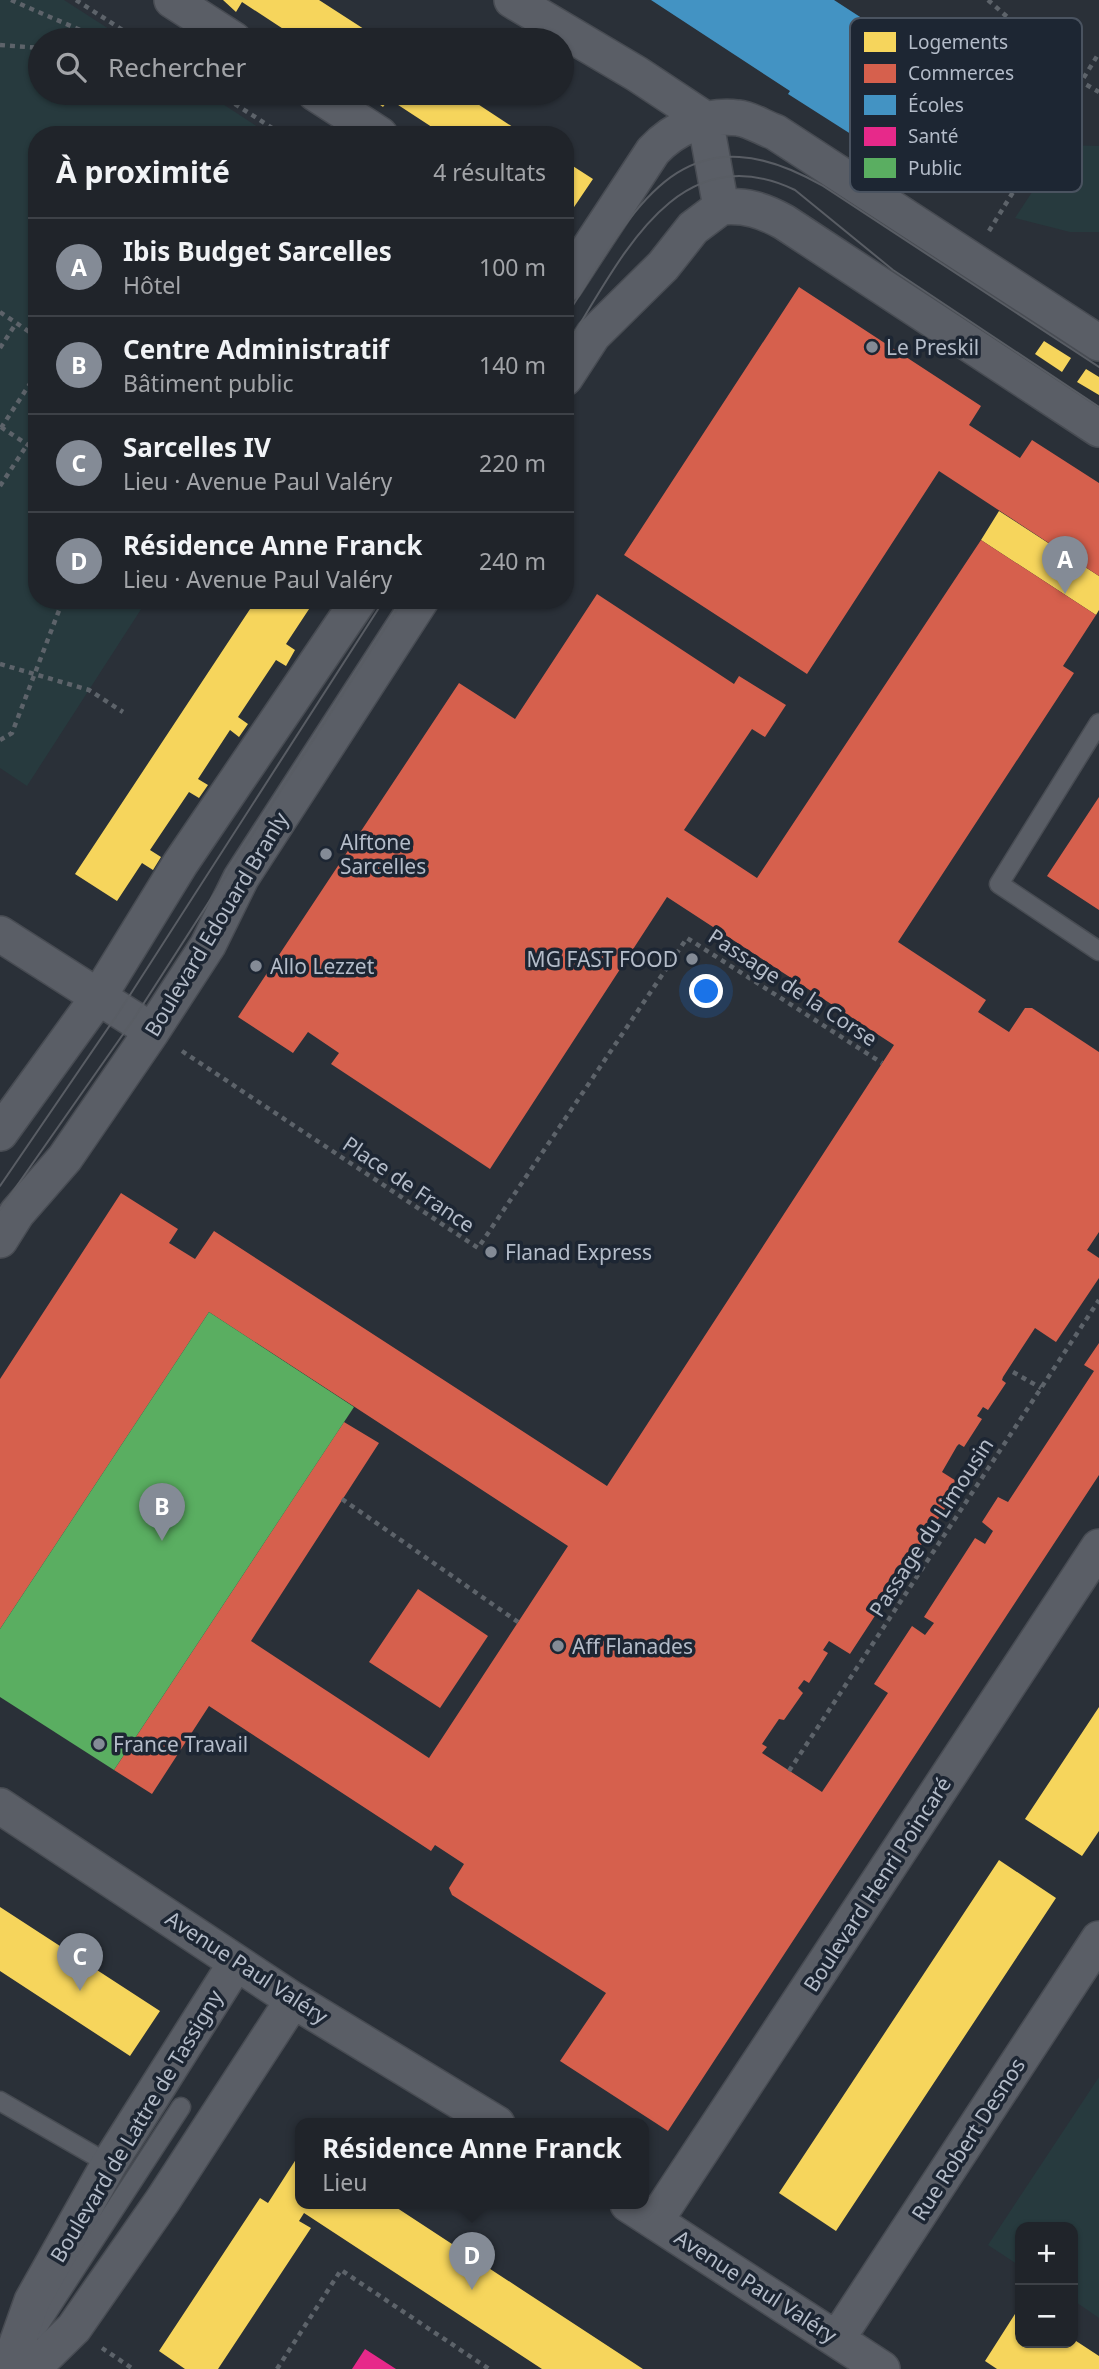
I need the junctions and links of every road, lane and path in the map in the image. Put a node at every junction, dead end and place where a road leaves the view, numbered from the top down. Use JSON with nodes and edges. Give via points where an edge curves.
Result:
{"nodes":[{"id":1,"x":12,"y":0,"type":"edge"},
{"id":2,"x":76,"y":0,"type":"edge"},
{"id":3,"x":172,"y":0,"type":"edge"},
{"id":4,"x":512,"y":0,"type":"edge"},
{"id":5,"x":988,"y":0,"type":"edge"},
{"id":6,"x":1008,"y":18,"type":"edge"},
{"id":7,"x":76,"y":28,"type":"edge"},
{"id":8,"x":119,"y":28,"type":"edge"},
{"id":9,"x":215,"y":28,"type":"edge"},
{"id":10,"x":559,"y":28,"type":"edge"},
{"id":11,"x":574,"y":37,"type":"edge"},
{"id":12,"x":0,"y":45,"type":"edge"},
{"id":13,"x":28,"y":47,"type":"edge"},
{"id":14,"x":1099,"y":53,"type":"edge"},
{"id":15,"x":1082,"y":79,"type":"edge"},
{"id":16,"x":1082,"y":83,"type":"edge"},
{"id":17,"x":1099,"y":92,"type":"edge"},
{"id":18,"x":237,"y":105,"type":"edge"},
{"id":19,"x":334,"y":105,"type":"edge"},
{"id":20,"x":705,"y":119,"type":"junction"},
{"id":21,"x":269,"y":126,"type":"edge"},
{"id":22,"x":366,"y":126,"type":"edge"},
{"id":23,"x":850,"y":181,"type":"edge"},
{"id":24,"x":867,"y":192,"type":"edge"},
{"id":25,"x":1012,"y":192,"type":"edge"},
{"id":26,"x":721,"y":207,"type":"junction"},
{"id":27,"x":981,"y":242,"type":"dead end"},
{"id":28,"x":574,"y":265,"type":"edge"},
{"id":29,"x":0,"y":312,"type":"edge"},
{"id":30,"x":15,"y":325,"type":"dead end"},
{"id":31,"x":28,"y":331,"type":"edge"},
{"id":32,"x":1099,"y":343,"type":"edge"},
{"id":33,"x":0,"y":348,"type":"edge"},
{"id":34,"x":574,"y":364,"type":"edge"},
{"id":35,"x":28,"y":386,"type":"edge"},
{"id":36,"x":1,"y":427,"type":"edge"},
{"id":37,"x":1099,"y":429,"type":"edge"},
{"id":38,"x":27,"y":445,"type":"joint"},
{"id":39,"x":0,"y":486,"type":"edge"},
{"id":40,"x":60,"y":609,"type":"edge"},
{"id":41,"x":353,"y":609,"type":"edge"},
{"id":42,"x":415,"y":609,"type":"edge"},
{"id":43,"x":0,"y":664,"type":"edge"},
{"id":44,"x":35,"y":674,"type":"junction"},
{"id":45,"x":123,"y":712,"type":"dead end"},
{"id":46,"x":1099,"y":723,"type":"edge"},
{"id":47,"x":0,"y":740,"type":"edge"},
{"id":48,"x":0,"y":934,"type":"edge"},
{"id":49,"x":687,"y":938,"type":"joint"},
{"id":50,"x":1099,"y":951,"type":"edge"},
{"id":51,"x":97,"y":999,"type":"junction"},
{"id":52,"x":152,"y":1031,"type":"junction"},
{"id":53,"x":882,"y":1063,"type":"dead end"},
{"id":54,"x":0,"y":1133,"type":"edge"},
{"id":55,"x":0,"y":1240,"type":"edge"},
{"id":56,"x":1099,"y":1300,"type":"edge"},
{"id":57,"x":1013,"y":1372,"type":"dead end"},
{"id":58,"x":1041,"y":1388,"type":"junction"},
{"id":59,"x":342,"y":1499,"type":"dead end"},
{"id":60,"x":1099,"y":1547,"type":"edge"},
{"id":61,"x":910,"y":1563,"type":"dead end"},
{"id":62,"x":921,"y":1571,"type":"junction"},
{"id":63,"x":518,"y":1622,"type":"dead end"},
{"id":64,"x":789,"y":1771,"type":"dead end"},
{"id":65,"x":0,"y":1806,"type":"edge"},
{"id":66,"x":1099,"y":1939,"type":"edge"},
{"id":67,"x":236,"y":1963,"type":"junction"},
{"id":68,"x":293,"y":2000,"type":"junction"},
{"id":69,"x":0,"y":2101,"type":"edge"},
{"id":70,"x":181,"y":2107,"type":"dead end"},
{"id":71,"x":487,"y":2118,"type":"edge"},
{"id":72,"x":109,"y":2164,"type":"junction"},
{"id":73,"x":649,"y":2202,"type":"edge"},
{"id":74,"x":642,"y":2212,"type":"edge"},
{"id":75,"x":837,"y":2339,"type":"junction"},
{"id":76,"x":8,"y":2369,"type":"edge"},
{"id":77,"x":15,"y":2369,"type":"edge"},
{"id":78,"x":32,"y":2369,"type":"edge"},
{"id":79,"x":276,"y":2369,"type":"edge"},
{"id":80,"x":489,"y":2369,"type":"edge"},
{"id":81,"x":882,"y":2369,"type":"edge"}],
"edges":[{"from":1,"to":7,"type":"path"},
{"from":2,"to":8,"type":"path"},
{"from":3,"to":9,"type":"street"},
{"from":4,"to":10,"type":"street"},
{"from":5,"to":6,"type":"path"},
{"from":11,"to":20,"type":"street"},
{"from":12,"to":13,"type":"path"},
{"from":14,"to":15,"type":"path"},
{"from":16,"to":17,"type":"path"},
{"from":18,"to":21,"type":"path"},
{"from":19,"to":22,"type":"street"},
{"from":20,"to":23,"type":"street","via":[[739,118],[775,132]]},
{"from":20,"to":26,"type":"street"},
{"from":20,"to":28,"type":"street","via":[[668,135],[653,151]]},
{"from":24,"to":32,"type":"street"},
{"from":25,"to":27,"type":"path"},
{"from":26,"to":34,"type":"street","via":[[693,228],[663,266],[593,335]]},
{"from":26,"to":37,"type":"street","via":[[752,208],[784,222]]},
{"from":29,"to":31,"type":"path"},
{"from":30,"to":33,"type":"path"},
{"from":35,"to":36,"type":"path"},
{"from":36,"to":38,"type":"path"},
{"from":38,"to":39,"type":"path"},
{"from":40,"to":44,"type":"path"},
{"from":41,"to":51,"type":"street","via":[[180,864]]},
{"from":42,"to":52,"type":"street","name":"Boulevard Edouard Branly","via":[[241,878],[208,945]]},
{"from":43,"to":44,"type":"path"},
{"from":44,"to":45,"type":"path","via":[[89,690]]},
{"from":44,"to":47,"type":"path","via":[[12,733]]},
{"from":46,"to":50,"type":"lane","via":[[999,884]]},
{"from":48,"to":51,"type":"street"},
{"from":49,"to":52,"type":"path","name":"Place de France","via":[[478,1248]]},
{"from":49,"to":53,"type":"path","name":"Passage de la Corse"},
{"from":51,"to":52,"type":"street"},
{"from":51,"to":54,"type":"street"},
{"from":52,"to":55,"type":"street","name":"Boulevard Edouard Branly","via":[[65,1158]]},
{"from":56,"to":58,"type":"path","name":"Passage du Limousin"},
{"from":57,"to":58,"type":"path"},
{"from":58,"to":62,"type":"path","name":"Passage du Limousin"},
{"from":59,"to":63,"type":"path"},
{"from":60,"to":73,"type":"street","name":"Boulevard Henri Poincaré"},
{"from":61,"to":62,"type":"path"},
{"from":62,"to":64,"type":"path","name":"Passage du Limousin"},
{"from":65,"to":67,"type":"street","name":"Avenue Paul Valéry"},
{"from":66,"to":75,"type":"street","name":"Rue Robert Desnos"},
{"from":67,"to":68,"type":"street","name":"Avenue Paul Valéry"},
{"from":67,"to":72,"type":"street","name":"Boulevard de Lattre de Tassigny"},
{"from":68,"to":71,"type":"street","name":"Avenue Paul Valéry"},
{"from":68,"to":78,"type":"street","via":[[74,2328]]},
{"from":69,"to":72,"type":"lane"},
{"from":70,"to":77,"type":"lane","via":[[42,2318]]},
{"from":72,"to":76,"type":"street","name":"Boulevard de Lattre de Tassigny","via":[[32,2301]]},
{"from":74,"to":75,"type":"street","name":"Avenue Paul Valéry"},
{"from":75,"to":81,"type":"street","name":"Avenue Paul Valéry"},
{"from":79,"to":80,"type":"path","via":[[341,2270]]}]}
